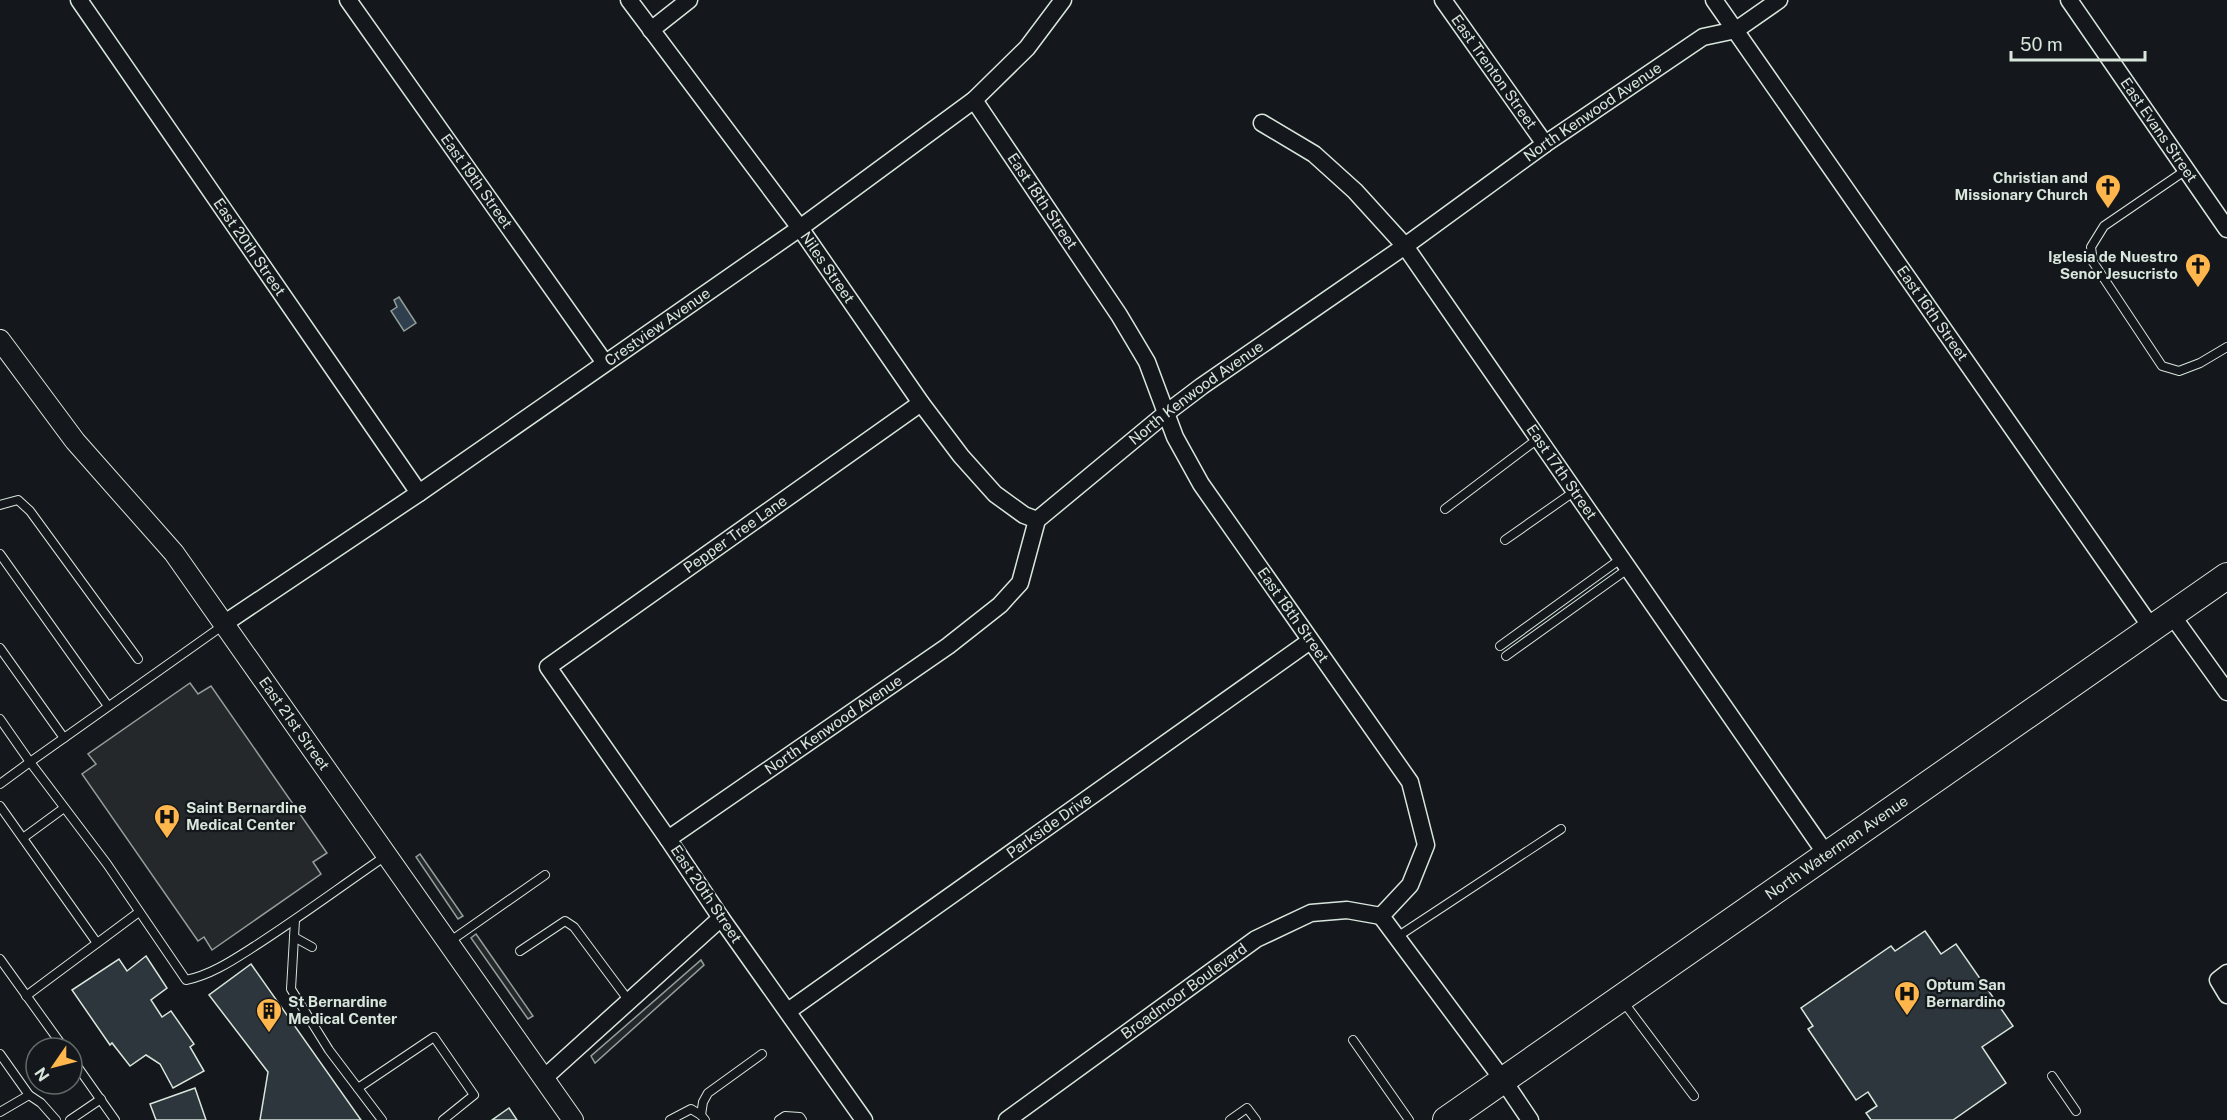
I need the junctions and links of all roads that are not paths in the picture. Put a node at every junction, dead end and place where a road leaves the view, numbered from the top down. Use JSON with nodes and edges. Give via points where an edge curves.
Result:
{"nodes":[{"id":1,"x":79,"y":0,"type":"edge"},
{"id":2,"x":348,"y":0,"type":"edge"},
{"id":3,"x":629,"y":0,"type":"edge"},
{"id":4,"x":689,"y":0,"type":"edge"},
{"id":5,"x":1063,"y":0,"type":"edge"},
{"id":6,"x":1443,"y":0,"type":"edge"},
{"id":7,"x":1714,"y":0,"type":"edge"},
{"id":8,"x":1779,"y":0,"type":"edge"},
{"id":9,"x":2069,"y":0,"type":"edge"},
{"id":10,"x":651,"y":30,"type":"junction"},
{"id":11,"x":1736,"y":30,"type":"junction"},
{"id":12,"x":974,"y":100,"type":"junction"},
{"id":13,"x":1262,"y":123,"type":"dead end"},
{"id":14,"x":1545,"y":144,"type":"junction"},
{"id":15,"x":2186,"y":170,"type":"junction"},
{"id":16,"x":800,"y":228,"type":"junction"},
{"id":17,"x":2227,"y":229,"type":"edge"},
{"id":18,"x":1405,"y":246,"type":"junction"},
{"id":19,"x":0,"y":340,"type":"edge"},
{"id":20,"x":2227,"y":347,"type":"edge"},
{"id":21,"x":605,"y":363,"type":"junction"},
{"id":22,"x":921,"y":403,"type":"junction"},
{"id":23,"x":1165,"y":414,"type":"junction"},
{"id":24,"x":1539,"y":438,"type":"junction"},
{"id":25,"x":1575,"y":491,"type":"junction"},
{"id":26,"x":419,"y":493,"type":"junction"},
{"id":27,"x":0,"y":505,"type":"edge"},
{"id":28,"x":1445,"y":508,"type":"dead end"},
{"id":29,"x":1037,"y":520,"type":"junction"},
{"id":30,"x":1505,"y":540,"type":"dead end"},
{"id":31,"x":0,"y":554,"type":"edge"},
{"id":32,"x":1625,"y":563,"type":"junction"},
{"id":33,"x":2227,"y":576,"type":"edge"},
{"id":34,"x":2161,"y":621,"type":"junction"},
{"id":35,"x":225,"y":623,"type":"junction"},
{"id":36,"x":1310,"y":641,"type":"junction"},
{"id":37,"x":1500,"y":646,"type":"dead end"},
{"id":38,"x":0,"y":648,"type":"edge"},
{"id":39,"x":1506,"y":656,"type":"dead end"},
{"id":40,"x":138,"y":659,"type":"dead end"},
{"id":41,"x":548,"y":667,"type":"joint"},
{"id":42,"x":2227,"y":692,"type":"edge"},
{"id":43,"x":108,"y":706,"type":"junction"},
{"id":44,"x":0,"y":719,"type":"edge"},
{"id":45,"x":64,"y":738,"type":"junction"},
{"id":46,"x":30,"y":762,"type":"junction"},
{"id":47,"x":0,"y":784,"type":"edge"},
{"id":48,"x":0,"y":806,"type":"edge"},
{"id":49,"x":64,"y":808,"type":"junction"},
{"id":50,"x":1561,"y":829,"type":"dead end"},
{"id":51,"x":23,"y":838,"type":"junction"},
{"id":52,"x":668,"y":838,"type":"junction"},
{"id":53,"x":1826,"y":854,"type":"junction"},
{"id":54,"x":388,"y":855,"type":"junction"},
{"id":55,"x":545,"y":875,"type":"dead end"},
{"id":56,"x":139,"y":912,"type":"junction"},
{"id":57,"x":1381,"y":916,"type":"junction"},
{"id":58,"x":721,"y":918,"type":"junction"},
{"id":59,"x":295,"y":920,"type":"junction"},
{"id":60,"x":294,"y":937,"type":"junction"},
{"id":61,"x":1397,"y":937,"type":"junction"},
{"id":62,"x":97,"y":943,"type":"junction"},
{"id":63,"x":449,"y":943,"type":"junction"},
{"id":64,"x":312,"y":947,"type":"dead end"},
{"id":65,"x":520,"y":951,"type":"dead end"},
{"id":66,"x":0,"y":959,"type":"edge"},
{"id":67,"x":2227,"y":973,"type":"edge"},
{"id":68,"x":2227,"y":995,"type":"edge"},
{"id":69,"x":26,"y":996,"type":"junction"},
{"id":70,"x":1621,"y":998,"type":"junction"},
{"id":71,"x":629,"y":1001,"type":"junction"},
{"id":72,"x":788,"y":1011,"type":"junction"},
{"id":73,"x":55,"y":1036,"type":"edge"},
{"id":74,"x":1353,"y":1040,"type":"dead end"},
{"id":75,"x":0,"y":1054,"type":"edge"},
{"id":76,"x":762,"y":1054,"type":"dead end"},
{"id":77,"x":84,"y":1076,"type":"edge"},
{"id":78,"x":2052,"y":1076,"type":"dead end"},
{"id":79,"x":544,"y":1078,"type":"junction"},
{"id":80,"x":1503,"y":1080,"type":"junction"},
{"id":81,"x":24,"y":1088,"type":"edge"},
{"id":82,"x":358,"y":1088,"type":"junction"},
{"id":83,"x":27,"y":1096,"type":"edge"},
{"id":84,"x":30,"y":1096,"type":"edge"},
{"id":85,"x":1694,"y":1096,"type":"dead end"},
{"id":86,"x":101,"y":1099,"type":"junction"},
{"id":87,"x":2076,"y":1111,"type":"dead end"},
{"id":88,"x":0,"y":1112,"type":"edge"},
{"id":89,"x":703,"y":1117,"type":"edge"},
{"id":90,"x":56,"y":1120,"type":"edge"},
{"id":91,"x":70,"y":1120,"type":"edge"},
{"id":92,"x":115,"y":1120,"type":"edge"},
{"id":93,"x":382,"y":1120,"type":"edge"},
{"id":94,"x":443,"y":1120,"type":"edge"},
{"id":95,"x":573,"y":1120,"type":"edge"},
{"id":96,"x":670,"y":1120,"type":"edge"},
{"id":97,"x":779,"y":1120,"type":"edge"},
{"id":98,"x":802,"y":1120,"type":"edge"},
{"id":99,"x":864,"y":1120,"type":"edge"},
{"id":100,"x":1006,"y":1120,"type":"edge"},
{"id":101,"x":1230,"y":1120,"type":"edge"},
{"id":102,"x":1256,"y":1120,"type":"edge"},
{"id":103,"x":1409,"y":1120,"type":"edge"},
{"id":104,"x":1446,"y":1120,"type":"edge"},
{"id":105,"x":1530,"y":1120,"type":"edge"}],
"edges":[{"from":1,"to":26,"type":"street","name":"East 20th Street"},
{"from":2,"to":21,"type":"street","name":"East 19th Street"},
{"from":3,"to":10,"type":"street","name":"Niles Street"},
{"from":4,"to":10,"type":"street"},
{"from":5,"to":12,"type":"street","name":"Crestview Avenue","via":[[1027,48]]},
{"from":6,"to":14,"type":"street","name":"East Trenton Street"},
{"from":7,"to":11,"type":"street","name":"East 16th Street"},
{"from":8,"to":11,"type":"street","name":"North Kenwood Avenue"},
{"from":9,"to":15,"type":"street","name":"East Evans Street"},
{"from":10,"to":16,"type":"street","name":"Niles Street"},
{"from":11,"to":14,"type":"street","name":"North Kenwood Avenue","via":[[1703,37]]},
{"from":11,"to":34,"type":"street","name":"East 16th Street"},
{"from":12,"to":16,"type":"street","name":"Crestview Avenue"},
{"from":12,"to":23,"type":"street","name":"East 18th Street","via":[[1119,315],[1147,362]]},
{"from":13,"to":18,"type":"street","name":"East 17th Street","via":[[1314,154],[1355,191]]},
{"from":14,"to":18,"type":"street","name":"North Kenwood Avenue"},
{"from":15,"to":17,"type":"street","name":"East Evans Street"},
{"from":15,"to":20,"type":"lane","via":[[2104,225],[2091,247],[2093,262],[2162,366],[2179,370]]},
{"from":16,"to":21,"type":"street","name":"Crestview Avenue"},
{"from":16,"to":22,"type":"street","name":"Niles Street"},
{"from":18,"to":23,"type":"street","name":"North Kenwood Avenue"},
{"from":18,"to":24,"type":"street","name":"East 17th Street"},
{"from":19,"to":35,"type":"street","name":"East 21st Street","via":[[75,441],[174,553]]},
{"from":21,"to":26,"type":"street","name":"Crestview Avenue"},
{"from":22,"to":29,"type":"street","name":"Niles Street","via":[[995,494]]},
{"from":22,"to":41,"type":"street","name":"Pepper Tree Lane"},
{"from":23,"to":29,"type":"street","name":"North Kenwood Avenue"},
{"from":23,"to":36,"type":"street","name":"East 18th Street","via":[[1201,484]]},
{"from":24,"to":25,"type":"street","name":"East 17th Street"},
{"from":24,"to":28,"type":"lane"},
{"from":25,"to":30,"type":"lane"},
{"from":25,"to":32,"type":"street","name":"East 17th Street"},
{"from":26,"to":35,"type":"street","name":"Crestview Avenue"},
{"from":27,"to":40,"type":"lane","via":[[18,500],[30,511]]},
{"from":29,"to":52,"type":"street","name":"North Kenwood Avenue","via":[[1020,583],[1000,605],[948,646]]},
{"from":31,"to":43,"type":"lane"},
{"from":32,"to":37,"type":"lane"},
{"from":32,"to":39,"type":"lane"},
{"from":32,"to":53,"type":"street","name":"East 17th Street"},
{"from":33,"to":34,"type":"main road","name":"North Waterman Avenue"},
{"from":34,"to":42,"type":"street","name":"East 16th Street"},
{"from":34,"to":53,"type":"main road","name":"North Waterman Avenue"},
{"from":35,"to":43,"type":"lane"},
{"from":35,"to":54,"type":"street","name":"East 21st Street"},
{"from":36,"to":57,"type":"street","name":"East 18th Street","via":[[1410,782],[1426,845],[1410,885]]},
{"from":36,"to":72,"type":"street","name":"Parkside Drive"},
{"from":38,"to":45,"type":"lane"},
{"from":41,"to":52,"type":"street","name":"East 20th Street"},
{"from":43,"to":45,"type":"lane"},
{"from":44,"to":46,"type":"lane"},
{"from":45,"to":46,"type":"lane"},
{"from":46,"to":47,"type":"lane"},
{"from":46,"to":49,"type":"lane"},
{"from":48,"to":51,"type":"lane"},
{"from":49,"to":51,"type":"lane"},
{"from":49,"to":56,"type":"lane"},
{"from":50,"to":61,"type":"lane"},
{"from":51,"to":62,"type":"lane"},
{"from":52,"to":58,"type":"street","name":"East 20th Street"},
{"from":53,"to":70,"type":"main road","name":"North Waterman Avenue"},
{"from":54,"to":59,"type":"lane"},
{"from":54,"to":63,"type":"street","name":"East 21st Street"},
{"from":55,"to":63,"type":"lane"},
{"from":56,"to":59,"type":"lane","via":[[186,980],[202,977]]},
{"from":56,"to":62,"type":"lane"},
{"from":57,"to":61,"type":"street"},
{"from":57,"to":100,"type":"street","name":"Broadmoor Boulevard","via":[[1347,910],[1311,913],[1256,939]]},
{"from":58,"to":71,"type":"street"},
{"from":58,"to":72,"type":"street","name":"East 20th Street"},
{"from":59,"to":60,"type":"lane"},
{"from":60,"to":64,"type":"lane"},
{"from":60,"to":82,"type":"lane","via":[[291,989]]},
{"from":61,"to":80,"type":"street"},
{"from":62,"to":69,"type":"lane"},
{"from":63,"to":79,"type":"street","name":"East 21st Street"},
{"from":65,"to":71,"type":"lane","via":[[565,921],[574,927]]},
{"from":66,"to":69,"type":"lane"},
{"from":67,"to":68,"type":"street","via":[[2218,980]]},
{"from":69,"to":73,"type":"lane"},
{"from":70,"to":80,"type":"main road","name":"North Waterman Avenue"},
{"from":70,"to":85,"type":"lane"},
{"from":71,"to":79,"type":"street"},
{"from":72,"to":99,"type":"street","name":"East 20th Street"},
{"from":74,"to":103,"type":"lane"},
{"from":75,"to":81,"type":"lane"},
{"from":76,"to":89,"type":"lane","via":[[708,1093],[703,1102]]},
{"from":77,"to":86,"type":"lane"},
{"from":78,"to":87,"type":"lane"},
{"from":79,"to":95,"type":"street","name":"East 21st Street"},
{"from":80,"to":104,"type":"main road","name":"North Waterman Avenue"},
{"from":80,"to":105,"type":"street"},
{"from":82,"to":93,"type":"lane"},
{"from":82,"to":94,"type":"lane","via":[[434,1037],[474,1095]]},
{"from":83,"to":88,"type":"lane"},
{"from":84,"to":90,"type":"lane"},
{"from":86,"to":91,"type":"lane"},
{"from":86,"to":92,"type":"lane"},
{"from":89,"to":96,"type":"lane","via":[[691,1109]]},
{"from":97,"to":98,"type":"lane","via":[[785,1116]]},
{"from":101,"to":102,"type":"lane","via":[[1247,1108]]}]}
